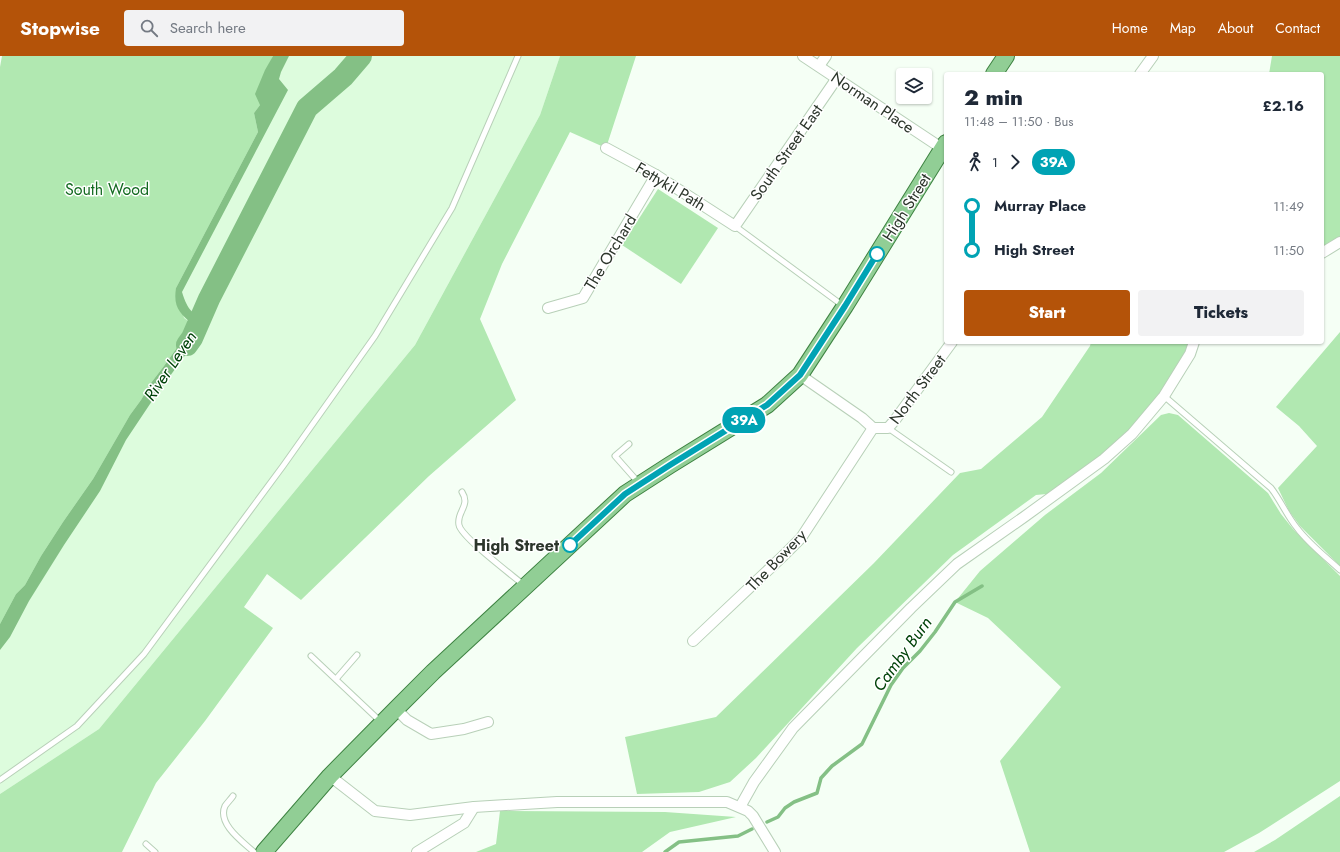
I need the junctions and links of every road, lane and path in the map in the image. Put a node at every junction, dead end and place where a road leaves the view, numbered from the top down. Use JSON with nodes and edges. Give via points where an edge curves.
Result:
{"nodes":[{"id":1,"x":518,"y":56,"type":"edge"},
{"id":2,"x":803,"y":56,"type":"edge"},
{"id":3,"x":826,"y":56,"type":"edge"},
{"id":4,"x":1006,"y":56,"type":"edge"},
{"id":5,"x":1153,"y":56,"type":"edge"},
{"id":6,"x":819,"y":66,"type":"junction"},
{"id":7,"x":995,"y":72,"type":"edge"},
{"id":8,"x":1141,"y":72,"type":"edge"},
{"id":9,"x":837,"y":78,"type":"junction"},
{"id":10,"x":944,"y":146,"type":"edge"},
{"id":11,"x":606,"y":148,"type":"dead end"},
{"id":12,"x":944,"y":149,"type":"edge"},
{"id":13,"x":656,"y":176,"type":"junction"},
{"id":14,"x":735,"y":226,"type":"junction"},
{"id":15,"x":1340,"y":242,"type":"edge"},
{"id":16,"x":1324,"y":252,"type":"edge"},
{"id":17,"x":845,"y":306,"type":"junction"},
{"id":18,"x":548,"y":308,"type":"dead end"},
{"id":19,"x":951,"y":344,"type":"edge"},
{"id":20,"x":1193,"y":344,"type":"edge"},
{"id":21,"x":800,"y":375,"type":"junction"},
{"id":22,"x":1164,"y":396,"type":"junction"},
{"id":23,"x":873,"y":428,"type":"junction"},
{"id":24,"x":888,"y":428,"type":"junction"},
{"id":25,"x":629,"y":444,"type":"dead end"},
{"id":26,"x":951,"y":472,"type":"dead end"},
{"id":27,"x":640,"y":484,"type":"junction"},
{"id":28,"x":462,"y":492,"type":"dead end"},
{"id":29,"x":1340,"y":570,"type":"edge"},
{"id":30,"x":525,"y":586,"type":"junction"},
{"id":31,"x":693,"y":641,"type":"dead end"},
{"id":32,"x":357,"y":655,"type":"dead end"},
{"id":33,"x":311,"y":656,"type":"dead end"},
{"id":34,"x":336,"y":679,"type":"junction"},
{"id":35,"x":396,"y":708,"type":"junction"},
{"id":36,"x":488,"y":722,"type":"dead end"},
{"id":37,"x":382,"y":723,"type":"junction"},
{"id":38,"x":330,"y":776,"type":"junction"},
{"id":39,"x":0,"y":780,"type":"edge"},
{"id":40,"x":233,"y":796,"type":"dead end"},
{"id":41,"x":474,"y":806,"type":"junction"},
{"id":42,"x":740,"y":807,"type":"junction"},
{"id":43,"x":146,"y":844,"type":"dead end"},
{"id":44,"x":155,"y":852,"type":"edge"},
{"id":45,"x":254,"y":852,"type":"edge"},
{"id":46,"x":264,"y":852,"type":"edge"},
{"id":47,"x":417,"y":852,"type":"edge"},
{"id":48,"x":774,"y":852,"type":"edge"}],
"edges":[{"from":1,"to":39,"type":"lane","via":[[452,208],[375,336],[283,466],[144,654],[77,726]]},
{"from":2,"to":6,"type":"street","name":"Norman Place"},
{"from":3,"to":6,"type":"street"},
{"from":4,"to":7,"type":"main road"},
{"from":5,"to":8,"type":"street"},
{"from":6,"to":9,"type":"street","name":"Norman Place"},
{"from":9,"to":10,"type":"street","name":"Norman Place"},
{"from":9,"to":14,"type":"street","name":"South Street East"},
{"from":11,"to":13,"type":"street","name":"Fettykil Path"},
{"from":12,"to":17,"type":"main road","name":"High Street"},
{"from":13,"to":14,"type":"street","name":"Fettykil Path"},
{"from":13,"to":18,"type":"street","name":"The Orchard","via":[[583,298]]},
{"from":14,"to":17,"type":"lane"},
{"from":15,"to":16,"type":"street"},
{"from":17,"to":21,"type":"main road","name":"High Street"},
{"from":19,"to":24,"type":"street","name":"North Street"},
{"from":20,"to":22,"type":"street","via":[[1190,354]]},
{"from":21,"to":23,"type":"street","name":"North Street"},
{"from":21,"to":27,"type":"main road","name":"High Street","via":[[767,405]]},
{"from":22,"to":29,"type":"lane","via":[[1271,488],[1298,530]]},
{"from":22,"to":42,"type":"street","via":[[1132,434],[1104,459],[957,564],[911,608],[793,728],[754,782]]},
{"from":23,"to":24,"type":"street","name":"North Street"},
{"from":23,"to":31,"type":"street","name":"The Bowery","via":[[801,538]]},
{"from":24,"to":26,"type":"lane"},
{"from":25,"to":27,"type":"lane","via":[[615,456]]},
{"from":27,"to":30,"type":"main road","name":"High Street","via":[[625,494]]},
{"from":28,"to":30,"type":"lane","via":[[465,503],[458,522],[461,530]]},
{"from":30,"to":35,"type":"main road","name":"High Street"},
{"from":32,"to":34,"type":"lane"},
{"from":33,"to":34,"type":"lane"},
{"from":34,"to":37,"type":"lane"},
{"from":35,"to":36,"type":"street","via":[[407,720],[431,734]]},
{"from":35,"to":37,"type":"main road","name":"High Street"},
{"from":37,"to":38,"type":"main road","name":"High Street"},
{"from":38,"to":41,"type":"street","via":[[375,811],[410,815]]},
{"from":38,"to":46,"type":"main road","name":"High Street"},
{"from":40,"to":45,"type":"lane","via":[[225,807],[224,818],[228,826]]},
{"from":41,"to":42,"type":"street","via":[[588,801],[727,802]]},
{"from":41,"to":47,"type":"street","via":[[464,823]]},
{"from":42,"to":48,"type":"street","via":[[753,816]]},
{"from":43,"to":44,"type":"lane"}]}
